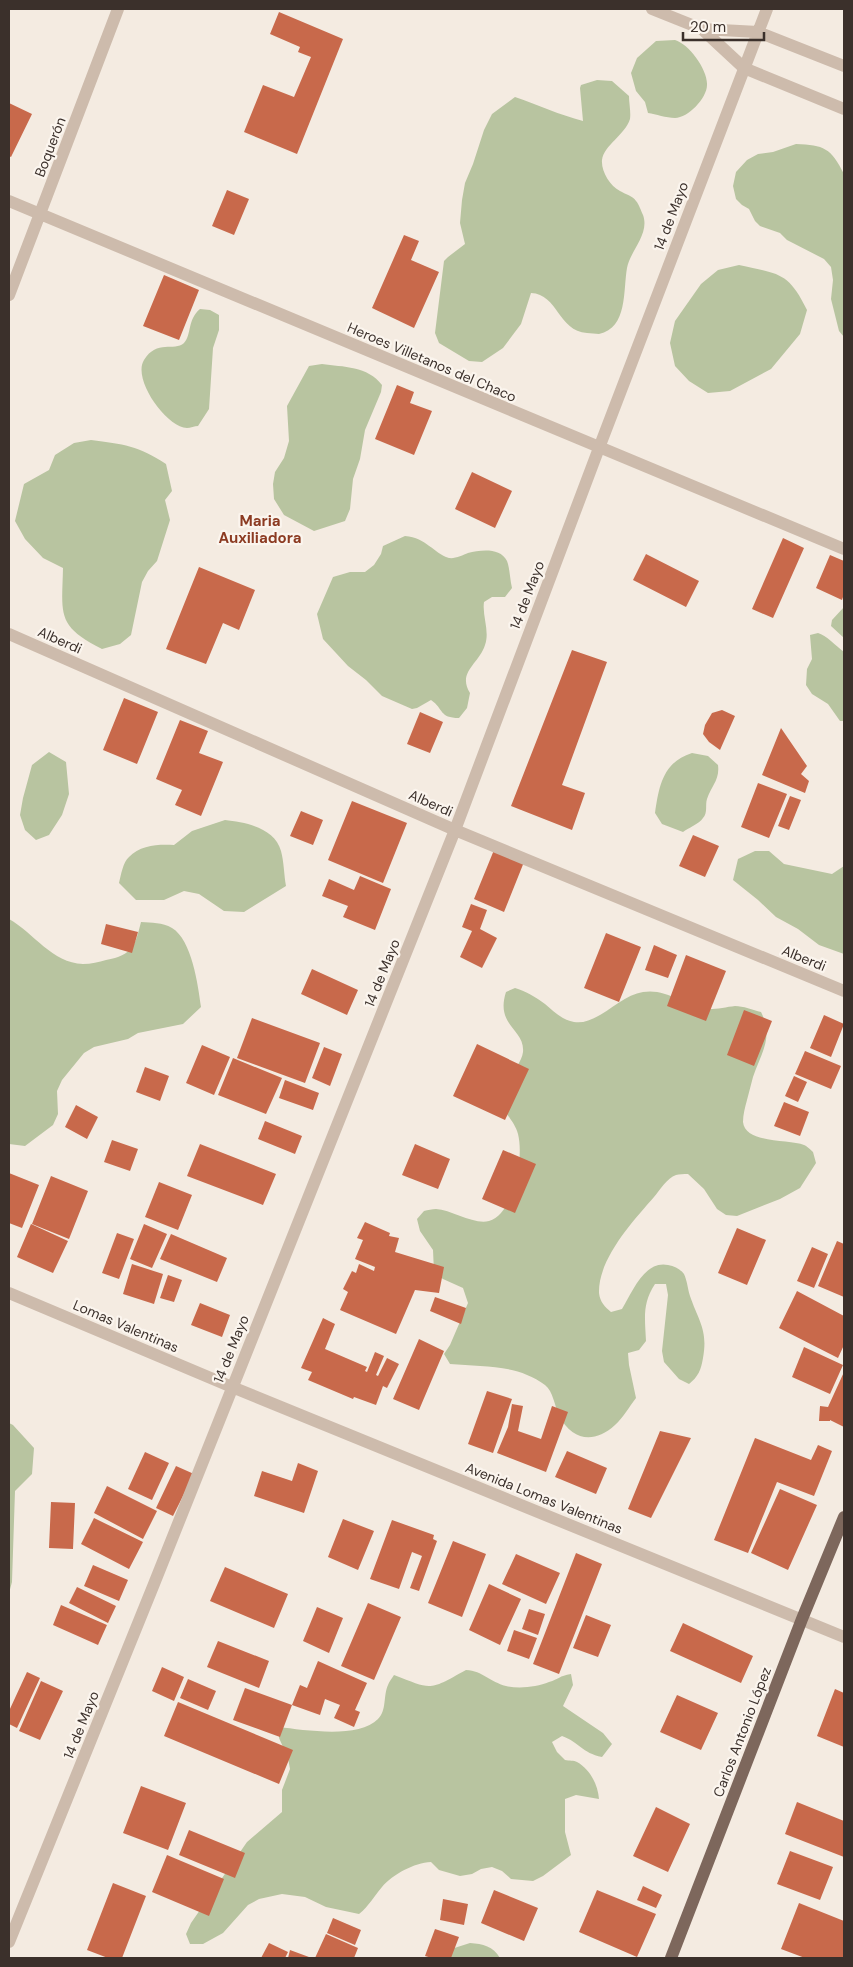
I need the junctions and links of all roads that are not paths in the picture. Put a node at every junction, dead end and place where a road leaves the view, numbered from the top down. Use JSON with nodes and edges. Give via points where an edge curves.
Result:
{"nodes":[{"id":1,"x":118,"y":9,"type":"edge"},
{"id":2,"x":652,"y":9,"type":"edge"},
{"id":3,"x":767,"y":9,"type":"edge"},
{"id":4,"x":702,"y":30,"type":"junction"},
{"id":5,"x":758,"y":32,"type":"junction"},
{"id":6,"x":844,"y":66,"type":"edge"},
{"id":7,"x":744,"y":68,"type":"junction"},
{"id":8,"x":844,"y":109,"type":"edge"},
{"id":9,"x":9,"y":201,"type":"edge"},
{"id":10,"x":41,"y":214,"type":"junction"},
{"id":11,"x":9,"y":296,"type":"edge"},
{"id":12,"x":598,"y":448,"type":"junction"},
{"id":13,"x":844,"y":549,"type":"edge"},
{"id":14,"x":9,"y":634,"type":"edge"},
{"id":15,"x":456,"y":830,"type":"junction"},
{"id":16,"x":844,"y":991,"type":"edge"},
{"id":17,"x":9,"y":1292,"type":"edge"},
{"id":18,"x":232,"y":1387,"type":"junction"},
{"id":19,"x":844,"y":1517,"type":"edge"},
{"id":20,"x":802,"y":1619,"type":"junction"},
{"id":21,"x":844,"y":1637,"type":"edge"},
{"id":22,"x":9,"y":1942,"type":"edge"},
{"id":23,"x":671,"y":1958,"type":"edge"}],
"edges":[{"from":1,"to":10,"type":"street","name":"Boquerón"},
{"from":2,"to":4,"type":"street"},
{"from":3,"to":5,"type":"street","name":"14 de Mayo"},
{"from":4,"to":5,"type":"street"},
{"from":4,"to":7,"type":"street"},
{"from":5,"to":6,"type":"street"},
{"from":5,"to":7,"type":"street","name":"14 de Mayo"},
{"from":7,"to":8,"type":"street"},
{"from":7,"to":12,"type":"street","name":"14 de Mayo"},
{"from":9,"to":10,"type":"street","name":"Heroes Villetanos del Chaco"},
{"from":10,"to":11,"type":"street","name":"Boquerón"},
{"from":10,"to":12,"type":"street","name":"Heroes Villetanos del Chaco"},
{"from":12,"to":13,"type":"street","name":"Heroes Villetanos del Chaco"},
{"from":12,"to":15,"type":"street","name":"14 de Mayo"},
{"from":14,"to":15,"type":"street","name":"Alberdi"},
{"from":15,"to":16,"type":"street","name":"Alberdi"},
{"from":15,"to":18,"type":"street","name":"14 de Mayo"},
{"from":17,"to":18,"type":"street","name":"Lomas Valentinas"},
{"from":18,"to":20,"type":"street","name":"Avenida Lomas Valentinas"},
{"from":18,"to":22,"type":"street","name":"14 de Mayo"},
{"from":19,"to":20,"type":"main road","name":"Carlos Antonio López"},
{"from":20,"to":21,"type":"street","name":"Avenida Lomas Valentinas"},
{"from":20,"to":23,"type":"main road","name":"Carlos Antonio López"}]}
